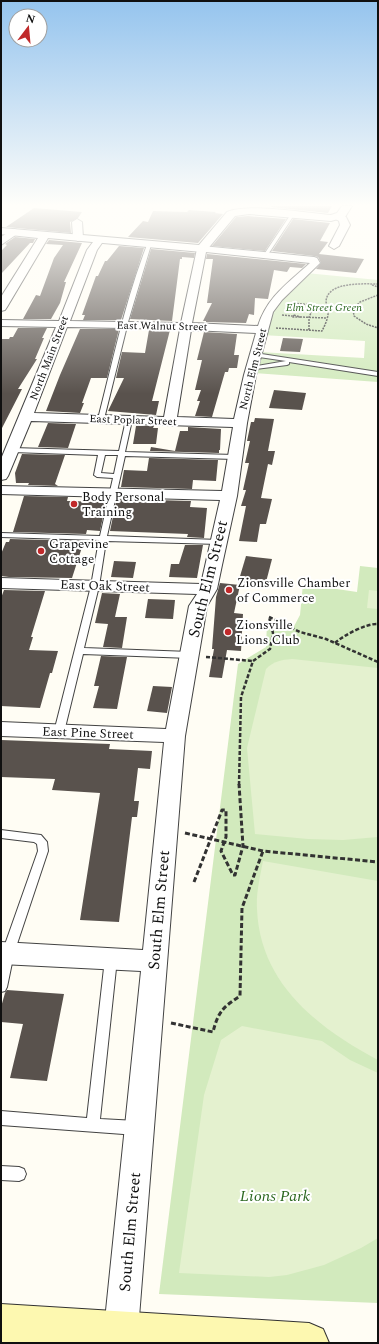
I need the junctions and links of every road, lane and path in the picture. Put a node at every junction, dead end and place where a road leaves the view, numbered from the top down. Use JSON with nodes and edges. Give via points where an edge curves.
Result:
{"nodes":[{"id":1,"x":24,"y":269,"type":"edge"},
{"id":2,"x":84,"y":269,"type":"edge"},
{"id":3,"x":141,"y":269,"type":"edge"},
{"id":4,"x":198,"y":269,"type":"edge"},
{"id":5,"x":309,"y":269,"type":"edge"},
{"id":6,"x":368,"y":284,"type":"junction"},
{"id":7,"x":378,"y":284,"type":"edge"},
{"id":8,"x":378,"y":287,"type":"edge"},
{"id":9,"x":378,"y":295,"type":"edge"},
{"id":10,"x":289,"y":303,"type":"dead end"},
{"id":11,"x":315,"y":305,"type":"junction"},
{"id":12,"x":326,"y":306,"type":"junction"},
{"id":13,"x":1,"y":307,"type":"edge"},
{"id":14,"x":281,"y":315,"type":"dead end"},
{"id":15,"x":309,"y":317,"type":"junction"},
{"id":16,"x":327,"y":318,"type":"junction"},
{"id":17,"x":1,"y":323,"type":"edge"},
{"id":18,"x":62,"y":324,"type":"junction"},
{"id":19,"x":125,"y":325,"type":"junction"},
{"id":20,"x":186,"y":326,"type":"junction"},
{"id":21,"x":378,"y":328,"type":"edge"},
{"id":22,"x":309,"y":330,"type":"junction"},
{"id":23,"x":261,"y":331,"type":"junction"},
{"id":24,"x":255,"y":355,"type":"junction"},
{"id":25,"x":305,"y":363,"type":"junction"},
{"id":26,"x":251,"y":369,"type":"junction"},
{"id":27,"x":378,"y":374,"type":"edge"},
{"id":28,"x":26,"y":417,"type":"junction"},
{"id":29,"x":101,"y":419,"type":"junction"},
{"id":30,"x":129,"y":420,"type":"junction"},
{"id":31,"x":170,"y":421,"type":"junction"},
{"id":32,"x":240,"y":423,"type":"junction"},
{"id":33,"x":12,"y":450,"type":"junction"},
{"id":34,"x":102,"y":453,"type":"junction"},
{"id":35,"x":123,"y":454,"type":"junction"},
{"id":36,"x":235,"y":457,"type":"junction"},
{"id":37,"x":1,"y":476,"type":"edge"},
{"id":38,"x":116,"y":476,"type":"junction"},
{"id":39,"x":1,"y":490,"type":"edge"},
{"id":40,"x":113,"y":493,"type":"junction"},
{"id":41,"x":229,"y":496,"type":"junction"},
{"id":42,"x":1,"y":535,"type":"edge"},
{"id":43,"x":103,"y":538,"type":"junction"},
{"id":44,"x":220,"y":542,"type":"junction"},
{"id":45,"x":1,"y":583,"type":"edge"},
{"id":46,"x":94,"y":586,"type":"junction"},
{"id":47,"x":208,"y":589,"type":"junction"},
{"id":48,"x":378,"y":624,"type":"edge"},
{"id":49,"x":335,"y":643,"type":"junction"},
{"id":50,"x":79,"y":651,"type":"junction"},
{"id":51,"x":195,"y":655,"type":"junction"},
{"id":52,"x":253,"y":661,"type":"junction"},
{"id":53,"x":378,"y":662,"type":"edge"},
{"id":54,"x":1,"y":729,"type":"edge"},
{"id":55,"x":58,"y":732,"type":"junction"},
{"id":56,"x":175,"y":736,"type":"junction"},
{"id":57,"x":185,"y":833,"type":"dead end"},
{"id":58,"x":1,"y":834,"type":"edge"},
{"id":59,"x":210,"y":838,"type":"junction"},
{"id":60,"x":224,"y":842,"type":"junction"},
{"id":61,"x":243,"y":846,"type":"junction"},
{"id":62,"x":263,"y":851,"type":"junction"},
{"id":63,"x":378,"y":862,"type":"edge"},
{"id":64,"x":194,"y":882,"type":"dead end"},
{"id":65,"x":4,"y":953,"type":"edge"},
{"id":66,"x":111,"y":958,"type":"junction"},
{"id":67,"x":154,"y":961,"type":"junction"},
{"id":68,"x":1,"y":987,"type":"edge"},
{"id":69,"x":167,"y":1022,"type":"dead end"},
{"id":70,"x":1,"y":1118,"type":"edge"},
{"id":71,"x":93,"y":1124,"type":"junction"},
{"id":72,"x":140,"y":1128,"type":"junction"},
{"id":73,"x":1,"y":1173,"type":"edge"},
{"id":74,"x":19,"y":1174,"type":"dead end"},
{"id":75,"x":1,"y":1323,"type":"edge"},
{"id":76,"x":121,"y":1330,"type":"junction"},
{"id":77,"x":309,"y":1343,"type":"edge"}],
"edges":[{"from":1,"to":13,"type":"street"},
{"from":2,"to":18,"type":"street","name":"North Main Street"},
{"from":3,"to":19,"type":"lane"},
{"from":4,"to":20,"type":"street"},
{"from":5,"to":23,"type":"street","name":"North Elm Street","via":[[272,306]]},
{"from":6,"to":7,"type":"path"},
{"from":6,"to":8,"type":"path"},
{"from":6,"to":12,"type":"path","via":[[338,287],[329,293]]},
{"from":9,"to":21,"type":"path","via":[[360,302],[353,309],[353,313],[359,320]]},
{"from":10,"to":11,"type":"path"},
{"from":11,"to":12,"type":"path"},
{"from":11,"to":15,"type":"path"},
{"from":12,"to":16,"type":"path"},
{"from":14,"to":15,"type":"path"},
{"from":15,"to":16,"type":"path"},
{"from":15,"to":22,"type":"path"},
{"from":16,"to":22,"type":"path","via":[[322,331]]},
{"from":17,"to":18,"type":"street","name":"East Walnut Street"},
{"from":18,"to":19,"type":"street","name":"East Walnut Street"},
{"from":18,"to":28,"type":"street","name":"North Main Street"},
{"from":19,"to":20,"type":"street","name":"East Walnut Street"},
{"from":19,"to":29,"type":"lane"},
{"from":20,"to":23,"type":"street","name":"East Walnut Street"},
{"from":20,"to":31,"type":"street"},
{"from":22,"to":23,"type":"path","via":[[275,328],[270,332]]},
{"from":23,"to":24,"type":"street","name":"North Elm Street"},
{"from":24,"to":25,"type":"lane"},
{"from":24,"to":26,"type":"street","name":"North Elm Street"},
{"from":25,"to":26,"type":"lane"},
{"from":25,"to":27,"type":"lane"},
{"from":26,"to":32,"type":"street","name":"North Elm Street"},
{"from":28,"to":29,"type":"street","name":"East Poplar Street"},
{"from":28,"to":33,"type":"street","name":"North Main Street"},
{"from":29,"to":30,"type":"street","name":"East Poplar Street"},
{"from":30,"to":31,"type":"street","name":"East Poplar Street"},
{"from":30,"to":35,"type":"lane"},
{"from":31,"to":32,"type":"street","name":"East Poplar Street"},
{"from":32,"to":36,"type":"street","name":"North Elm Street"},
{"from":33,"to":34,"type":"lane"},
{"from":33,"to":37,"type":"street","name":"North Main Street"},
{"from":34,"to":35,"type":"lane"},
{"from":34,"to":38,"type":"lane","via":[[97,475]]},
{"from":35,"to":36,"type":"lane"},
{"from":35,"to":38,"type":"lane"},
{"from":36,"to":41,"type":"street","name":"North Elm Street"},
{"from":38,"to":40,"type":"lane"},
{"from":39,"to":40,"type":"street"},
{"from":40,"to":41,"type":"street"},
{"from":40,"to":43,"type":"lane"},
{"from":41,"to":44,"type":"street","name":"South Elm Street"},
{"from":42,"to":43,"type":"lane"},
{"from":43,"to":44,"type":"lane"},
{"from":43,"to":46,"type":"lane"},
{"from":44,"to":47,"type":"street","name":"South Elm Street"},
{"from":45,"to":46,"type":"street","name":"East Oak Street"},
{"from":46,"to":47,"type":"street","name":"East Oak Street"},
{"from":46,"to":50,"type":"lane"},
{"from":47,"to":51,"type":"street","name":"South Elm Street","via":[[198,606]]},
{"from":48,"to":49,"type":"path","via":[[370,623],[342,636]]},
{"from":49,"to":52,"type":"path","via":[[300,632],[269,617],[273,633],[270,649]]},
{"from":49,"to":53,"type":"path"},
{"from":50,"to":51,"type":"lane"},
{"from":50,"to":55,"type":"lane"},
{"from":51,"to":52,"type":"path"},
{"from":51,"to":56,"type":"street","name":"South Elm Street"},
{"from":52,"to":61,"type":"path","via":[[241,697],[239,797]]},
{"from":54,"to":55,"type":"street","name":"East Pine Street"},
{"from":55,"to":56,"type":"street","name":"East Pine Street"},
{"from":56,"to":67,"type":"street","name":"South Elm Street"},
{"from":57,"to":59,"type":"path"},
{"from":58,"to":65,"type":"lane","via":[[37,838],[42,842],[43,851],[16,932]]},
{"from":59,"to":60,"type":"path"},
{"from":59,"to":60,"type":"path","via":[[222,810],[226,810]]},
{"from":59,"to":64,"type":"path"},
{"from":60,"to":61,"type":"path"},
{"from":60,"to":61,"type":"path","via":[[221,851],[233,875]]},
{"from":61,"to":62,"type":"path"},
{"from":62,"to":63,"type":"path"},
{"from":62,"to":69,"type":"path","via":[[242,908],[240,996],[221,1009],[216,1016],[213,1032]]},
{"from":65,"to":66,"type":"street"},
{"from":65,"to":68,"type":"lane"},
{"from":66,"to":67,"type":"street"},
{"from":66,"to":71,"type":"lane"},
{"from":67,"to":72,"type":"street","name":"South Elm Street"},
{"from":70,"to":71,"type":"lane"},
{"from":71,"to":72,"type":"lane"},
{"from":72,"to":76,"type":"street","name":"South Elm Street"},
{"from":73,"to":74,"type":"lane"},
{"from":75,"to":76,"type":"main road"},
{"from":76,"to":77,"type":"main road"}]}
